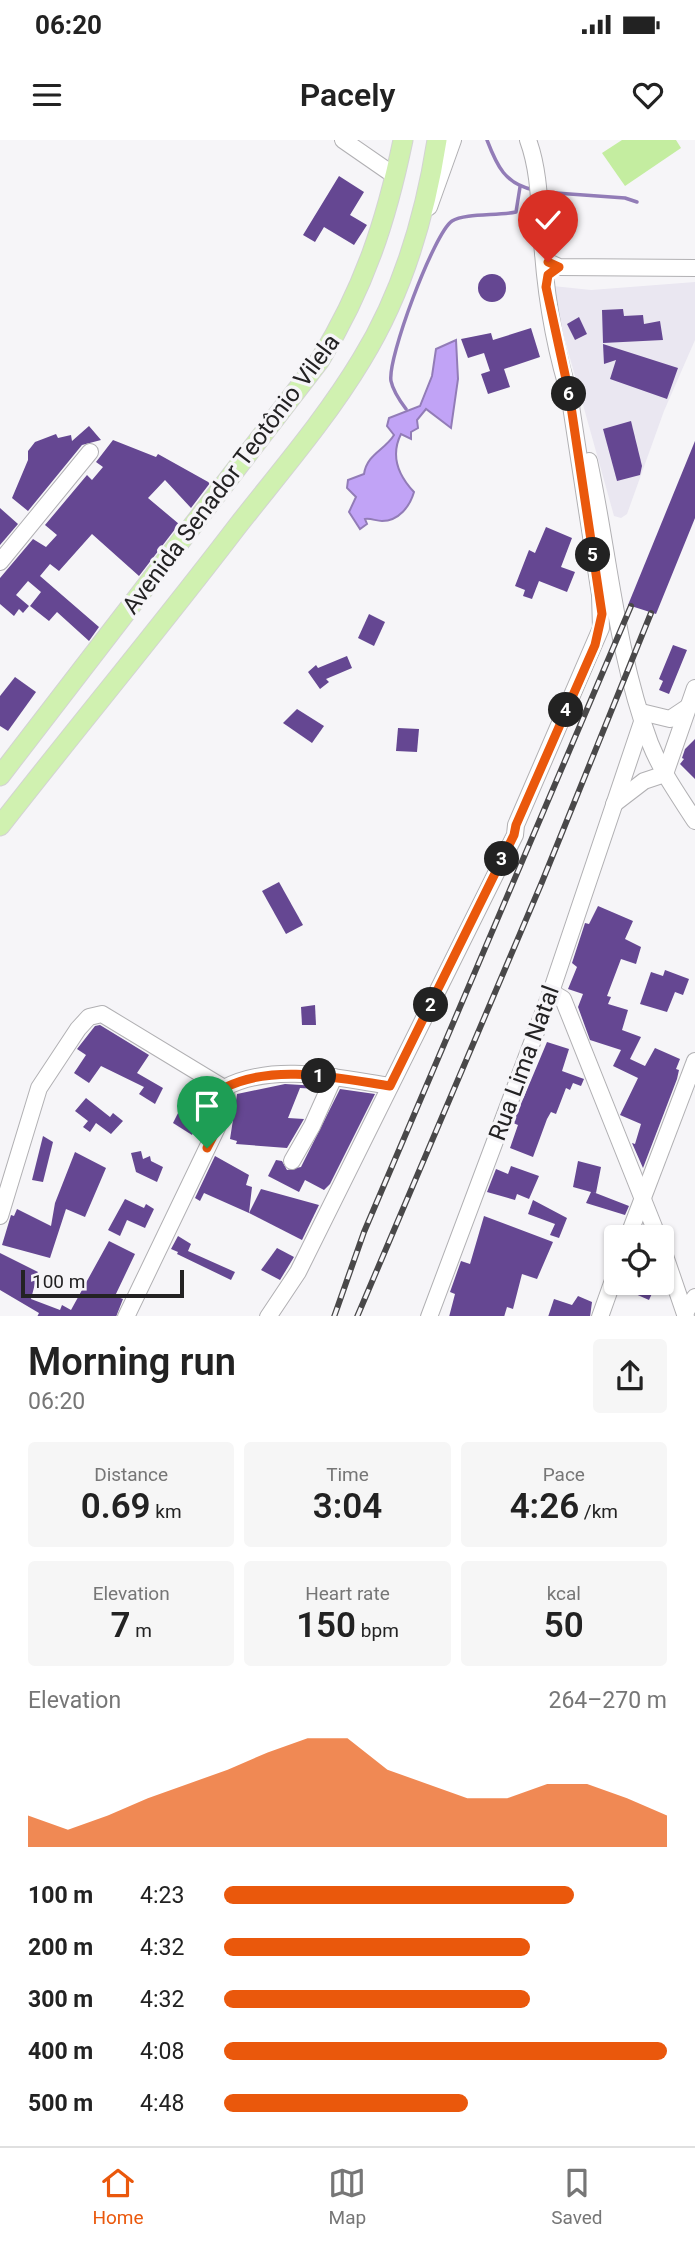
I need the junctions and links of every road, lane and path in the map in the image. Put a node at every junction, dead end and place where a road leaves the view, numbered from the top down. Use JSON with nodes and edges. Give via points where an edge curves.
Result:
{"nodes":[{"id":1,"x":343,"y":140,"type":"edge"},
{"id":2,"x":402,"y":140,"type":"edge"},
{"id":3,"x":437,"y":140,"type":"edge"},
{"id":4,"x":453,"y":140,"type":"edge"},
{"id":5,"x":528,"y":140,"type":"edge"},
{"id":6,"x":395,"y":176,"type":"junction"},
{"id":7,"x":419,"y":228,"type":"junction"},
{"id":8,"x":542,"y":253,"type":"junction"},
{"id":9,"x":559,"y":267,"type":"junction"},
{"id":10,"x":695,"y":268,"type":"edge"},
{"id":11,"x":545,"y":284,"type":"junction"},
{"id":12,"x":569,"y":393,"type":"junction"},
{"id":13,"x":90,"y":452,"type":"dead end"},
{"id":14,"x":0,"y":562,"type":"edge"},
{"id":15,"x":621,"y":634,"type":"junction"},
{"id":16,"x":695,"y":688,"type":"edge"},
{"id":17,"x":688,"y":707,"type":"junction"},
{"id":18,"x":642,"y":715,"type":"junction"},
{"id":19,"x":665,"y":774,"type":"junction"},
{"id":20,"x":0,"y":776,"type":"edge"},
{"id":21,"x":612,"y":806,"type":"junction"},
{"id":22,"x":695,"y":821,"type":"edge"},
{"id":23,"x":0,"y":826,"type":"edge"},
{"id":24,"x":514,"y":835,"type":"junction"},
{"id":25,"x":551,"y":992,"type":"junction"},
{"id":26,"x":695,"y":1061,"type":"edge"},
{"id":27,"x":334,"y":1077,"type":"junction"},
{"id":28,"x":390,"y":1086,"type":"junction"},
{"id":29,"x":224,"y":1088,"type":"junction"},
{"id":30,"x":292,"y":1161,"type":"dead end"},
{"id":31,"x":643,"y":1195,"type":"junction"},
{"id":32,"x":0,"y":1216,"type":"edge"},
{"id":33,"x":632,"y":1225,"type":"edge"},
{"id":34,"x":654,"y":1225,"type":"edge"},
{"id":35,"x":674,"y":1282,"type":"edge"},
{"id":36,"x":608,"y":1295,"type":"edge"},
{"id":37,"x":695,"y":1297,"type":"edge"},
{"id":38,"x":685,"y":1315,"type":"edge"},
{"id":39,"x":126,"y":1316,"type":"edge"},
{"id":40,"x":269,"y":1316,"type":"edge"},
{"id":41,"x":429,"y":1316,"type":"edge"},
{"id":42,"x":600,"y":1316,"type":"edge"}],
"edges":[{"from":1,"to":6,"type":"street"},
{"from":2,"to":6,"type":"main road","name":"Avenida Senador Teotônio Vilela"},
{"from":3,"to":7,"type":"main road","name":"Avenida Senador Teotônio Vilela"},
{"from":4,"to":7,"type":"street","name":"Avenida Senador Teotônio Vilela"},
{"from":5,"to":8,"type":"street","via":[[537,184]]},
{"from":6,"to":20,"type":"main road","name":"Avenida Senador Teotônio Vilela","via":[[374,254],[344,321],[320,360]]},
{"from":7,"to":23,"type":"main road","name":"Avenida Senador Teotônio Vilela","via":[[398,290],[347,382],[146,647]]},
{"from":8,"to":9,"type":"street"},
{"from":8,"to":11,"type":"street"},
{"from":9,"to":10,"type":"street"},
{"from":9,"to":11,"type":"street"},
{"from":11,"to":12,"type":"street"},
{"from":12,"to":15,"type":"street","via":[[597,500]]},
{"from":12,"to":24,"type":"street","via":[[602,622]]},
{"from":13,"to":14,"type":"street"},
{"from":15,"to":18,"type":"street"},
{"from":15,"to":24,"type":"street","via":[[613,634],[608,641],[524,829]]},
{"from":16,"to":17,"type":"street"},
{"from":17,"to":18,"type":"street","via":[[670,719]]},
{"from":17,"to":19,"type":"street"},
{"from":18,"to":19,"type":"street"},
{"from":18,"to":21,"type":"street","name":"Rua Lima Natal"},
{"from":19,"to":21,"type":"street","via":[[644,781]]},
{"from":19,"to":22,"type":"street"},
{"from":21,"to":25,"type":"street","name":"Rua Lima Natal"},
{"from":24,"to":28,"type":"street"},
{"from":25,"to":31,"type":"street","via":[[563,999]]},
{"from":25,"to":41,"type":"street","name":"Rua Lima Natal"},
{"from":26,"to":31,"type":"street"},
{"from":27,"to":28,"type":"street"},
{"from":27,"to":29,"type":"street","via":[[280,1075],[238,1080]]},
{"from":27,"to":30,"type":"street"},
{"from":28,"to":40,"type":"street","via":[[298,1272]]},
{"from":29,"to":32,"type":"street","via":[[102,1014],[89,1017],[32,1103]]},
{"from":29,"to":39,"type":"street","via":[[226,1109]]},
{"from":31,"to":33,"type":"street"},
{"from":31,"to":34,"type":"street"},
{"from":35,"to":38,"type":"street"},
{"from":36,"to":42,"type":"street"},
{"from":37,"to":38,"type":"street"}]}
